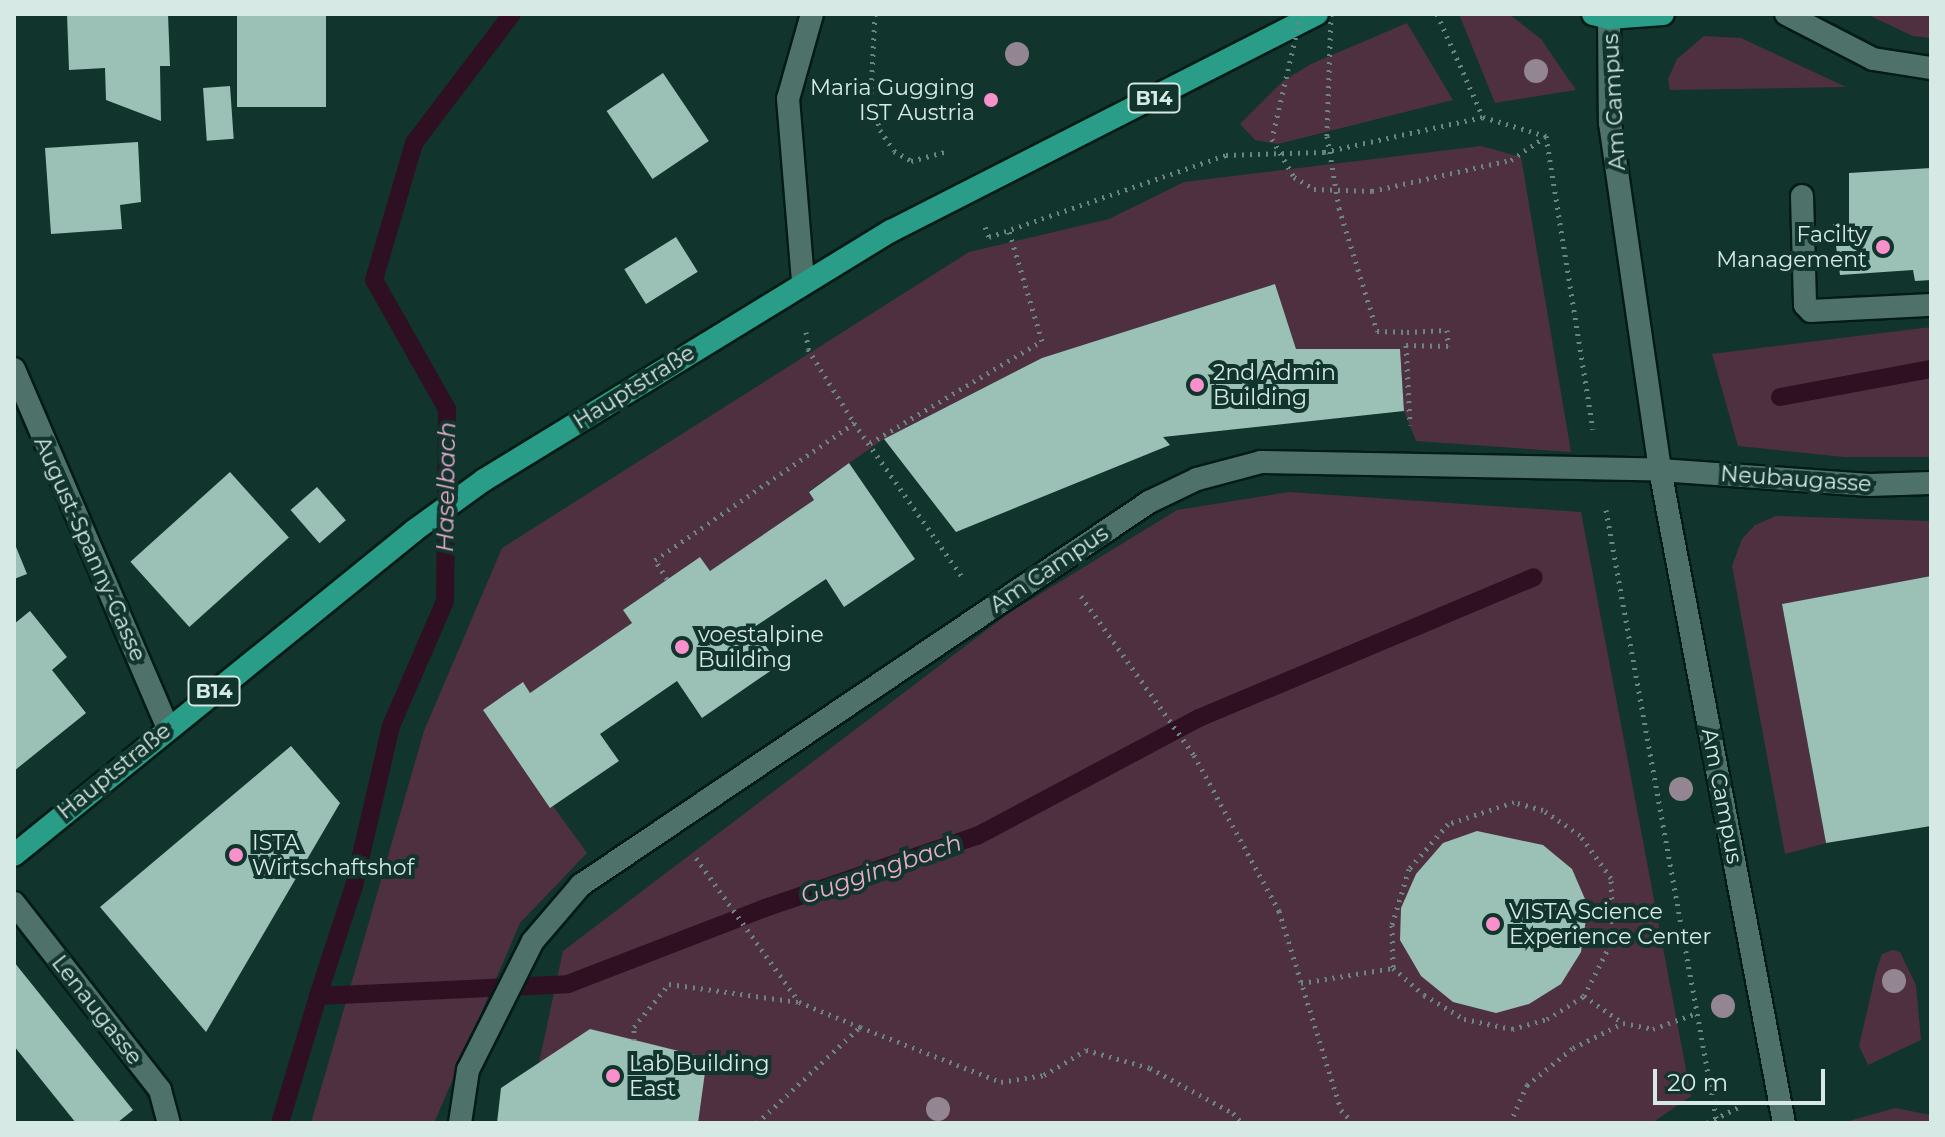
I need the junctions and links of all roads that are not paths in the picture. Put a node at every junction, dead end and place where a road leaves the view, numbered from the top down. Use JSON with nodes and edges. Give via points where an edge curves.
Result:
{"nodes":[{"id":1,"x":812,"y":14,"type":"edge"},
{"id":2,"x":1317,"y":14,"type":"edge"},
{"id":3,"x":1663,"y":14,"type":"edge"},
{"id":4,"x":1786,"y":14,"type":"edge"},
{"id":5,"x":1601,"y":16,"type":"edge"},
{"id":6,"x":1931,"y":68,"type":"edge"},
{"id":7,"x":1802,"y":196,"type":"dead end"},
{"id":8,"x":803,"y":281,"type":"junction"},
{"id":9,"x":1931,"y":305,"type":"edge"},
{"id":10,"x":14,"y":369,"type":"edge"},
{"id":11,"x":1660,"y":470,"type":"junction"},
{"id":12,"x":1931,"y":483,"type":"edge"},
{"id":13,"x":168,"y":728,"type":"junction"},
{"id":14,"x":14,"y":855,"type":"edge"},
{"id":15,"x":14,"y":903,"type":"edge"},
{"id":16,"x":169,"y":1123,"type":"edge"},
{"id":17,"x":460,"y":1123,"type":"edge"},
{"id":18,"x":1784,"y":1123,"type":"edge"}],
"edges":[{"from":1,"to":8,"type":"street","via":[[788,99]]},
{"from":2,"to":8,"type":"main road","name":"Hauptstraße","number":"B14"},
{"from":3,"to":5,"type":"main road"},
{"from":4,"to":6,"type":"street","via":[[1873,59]]},
{"from":5,"to":11,"type":"street","name":"Am Campus","via":[[1610,123]]},
{"from":7,"to":9,"type":"street","via":[[1805,305],[1811,311]]},
{"from":8,"to":13,"type":"main road","name":"Hauptstraße","number":"B14","via":[[484,480]]},
{"from":10,"to":13,"type":"street","name":"August-Spanny-Gasse"},
{"from":11,"to":12,"type":"street","name":"Neubaugasse","via":[[1869,485]]},
{"from":11,"to":17,"type":"street","name":"Am Campus","via":[[1261,462],[1197,479],[1149,502],[581,885],[533,941],[468,1070]]},
{"from":11,"to":18,"type":"street","name":"Am Campus"},
{"from":13,"to":14,"type":"main road","name":"Hauptstraße","number":"B14"},
{"from":15,"to":16,"type":"street","name":"Lenaugasse","via":[[160,1090]]}]}
